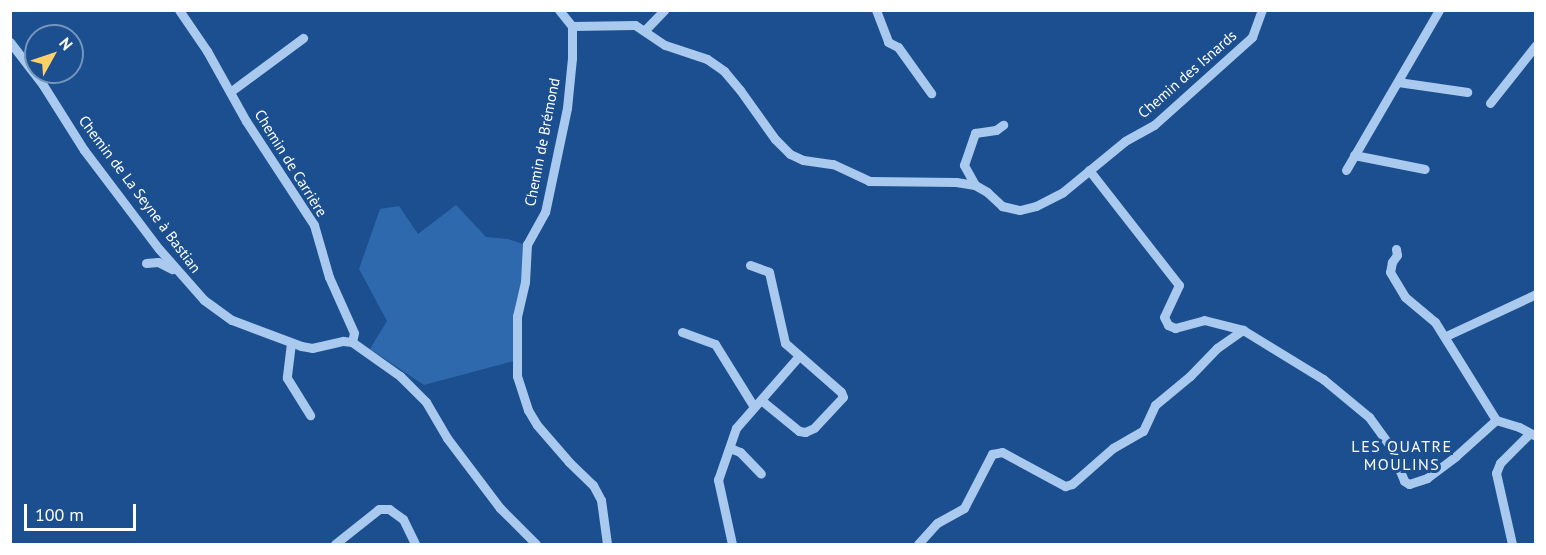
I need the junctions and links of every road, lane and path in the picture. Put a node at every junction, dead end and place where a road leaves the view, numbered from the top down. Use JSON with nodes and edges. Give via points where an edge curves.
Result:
{"nodes":[{"id":1,"x":179,"y":10,"type":"edge"},
{"id":2,"x":559,"y":10,"type":"edge"},
{"id":3,"x":664,"y":10,"type":"edge"},
{"id":4,"x":876,"y":10,"type":"edge"},
{"id":5,"x":1262,"y":10,"type":"edge"},
{"id":6,"x":1439,"y":10,"type":"edge"},
{"id":7,"x":572,"y":26,"type":"junction"},
{"id":8,"x":645,"y":30,"type":"junction"},
{"id":9,"x":303,"y":38,"type":"dead end"},
{"id":10,"x":10,"y":42,"type":"edge"},
{"id":11,"x":1536,"y":45,"type":"edge"},
{"id":12,"x":1398,"y":82,"type":"junction"},
{"id":13,"x":230,"y":92,"type":"junction"},
{"id":14,"x":1467,"y":92,"type":"dead end"},
{"id":15,"x":931,"y":93,"type":"dead end"},
{"id":16,"x":1490,"y":103,"type":"dead end"},
{"id":17,"x":1003,"y":125,"type":"dead end"},
{"id":18,"x":1354,"y":155,"type":"junction"},
{"id":19,"x":1425,"y":169,"type":"dead end"},
{"id":20,"x":1089,"y":170,"type":"junction"},
{"id":21,"x":1346,"y":170,"type":"dead end"},
{"id":22,"x":975,"y":185,"type":"junction"},
{"id":23,"x":159,"y":249,"type":"junction"},
{"id":24,"x":1395,"y":249,"type":"dead end"},
{"id":25,"x":750,"y":265,"type":"dead end"},
{"id":26,"x":179,"y":274,"type":"junction"},
{"id":27,"x":1536,"y":294,"type":"edge"},
{"id":28,"x":1243,"y":330,"type":"junction"},
{"id":29,"x":682,"y":332,"type":"dead end"},
{"id":30,"x":1446,"y":336,"type":"junction"},
{"id":31,"x":352,"y":342,"type":"junction"},
{"id":32,"x":291,"y":343,"type":"junction"},
{"id":33,"x":798,"y":356,"type":"junction"},
{"id":34,"x":757,"y":403,"type":"junction"},
{"id":35,"x":310,"y":415,"type":"dead end"},
{"id":36,"x":1496,"y":420,"type":"junction"},
{"id":37,"x":1532,"y":435,"type":"edge"},
{"id":38,"x":730,"y":448,"type":"junction"},
{"id":39,"x":761,"y":474,"type":"dead end"},
{"id":40,"x":607,"y":542,"type":"edge"},
{"id":41,"x":337,"y":544,"type":"edge"},
{"id":42,"x":415,"y":544,"type":"edge"},
{"id":43,"x":536,"y":544,"type":"edge"},
{"id":44,"x":732,"y":544,"type":"edge"},
{"id":45,"x":918,"y":544,"type":"edge"},
{"id":46,"x":1512,"y":544,"type":"edge"}],
"edges":[{"from":1,"to":13,"type":"street","name":"Chemin de Carrière"},
{"from":2,"to":7,"type":"street"},
{"from":3,"to":8,"type":"street"},
{"from":4,"to":15,"type":"street","via":[[888,42],[898,47]]},
{"from":5,"to":20,"type":"street","name":"Chemin des Isnards","via":[[1250,40],[1154,125],[1125,141]]},
{"from":6,"to":12,"type":"street"},
{"from":7,"to":8,"type":"street","via":[[627,24]]},
{"from":7,"to":40,"type":"street","name":"Chemin de Brémond","via":[[565,117],[545,212],[527,244],[525,282],[517,316],[517,376],[537,425],[594,485],[601,500]]},
{"from":8,"to":22,"type":"street","via":[[658,42],[707,59],[724,71],[790,154],[833,164],[869,181]]},
{"from":9,"to":13,"type":"street"},
{"from":10,"to":23,"type":"street","name":"Chemin de La Seyne à Bastian","via":[[84,150]]},
{"from":11,"to":16,"type":"street"},
{"from":12,"to":14,"type":"street"},
{"from":12,"to":18,"type":"street"},
{"from":13,"to":31,"type":"street","name":"Chemin de Carrière","via":[[314,225],[329,277],[354,333]]},
{"from":17,"to":22,"type":"street","via":[[975,133],[964,165]]},
{"from":18,"to":19,"type":"street"},
{"from":18,"to":21,"type":"street"},
{"from":20,"to":22,"type":"street","name":"Chemin des Isnards","via":[[1052,199],[1020,210],[1002,206]]},
{"from":20,"to":28,"type":"street","via":[[1179,285],[1164,317],[1168,325],[1175,328],[1204,320]]},
{"from":23,"to":26,"type":"street","name":"Chemin de La Seyne à Bastian"},
{"from":23,"to":26,"type":"street","via":[[146,263],[163,264]]},
{"from":24,"to":30,"type":"street","via":[[1397,255],[1390,272],[1405,297]]},
{"from":25,"to":33,"type":"street","via":[[769,272],[785,344]]},
{"from":26,"to":32,"type":"street","name":"Chemin de La Seyne à Bastian","via":[[231,320]]},
{"from":27,"to":30,"type":"street"},
{"from":28,"to":36,"type":"street","via":[[1323,379],[1369,417],[1409,484],[1427,478]]},
{"from":28,"to":45,"type":"street","via":[[1217,348],[1155,405],[1143,431],[1113,448],[1072,484],[1065,486],[1002,452],[992,454],[964,508],[938,523]]},
{"from":29,"to":34,"type":"street","via":[[715,344]]},
{"from":30,"to":36,"type":"street"},
{"from":31,"to":32,"type":"street","name":"Chemin de La Seyne à Bastian","via":[[312,348]]},
{"from":31,"to":43,"type":"street","via":[[417,392],[500,508]]},
{"from":32,"to":35,"type":"street","via":[[287,378]]},
{"from":33,"to":34,"type":"street"},
{"from":33,"to":34,"type":"street","via":[[841,392],[841,401],[806,432]]},
{"from":34,"to":38,"type":"street","via":[[736,428]]},
{"from":36,"to":37,"type":"street"},
{"from":37,"to":46,"type":"street","via":[[1500,463],[1496,473]]},
{"from":38,"to":39,"type":"street","via":[[740,452]]},
{"from":38,"to":44,"type":"street","via":[[718,480]]},
{"from":41,"to":42,"type":"street","via":[[379,509],[389,509],[403,519]]}]}
